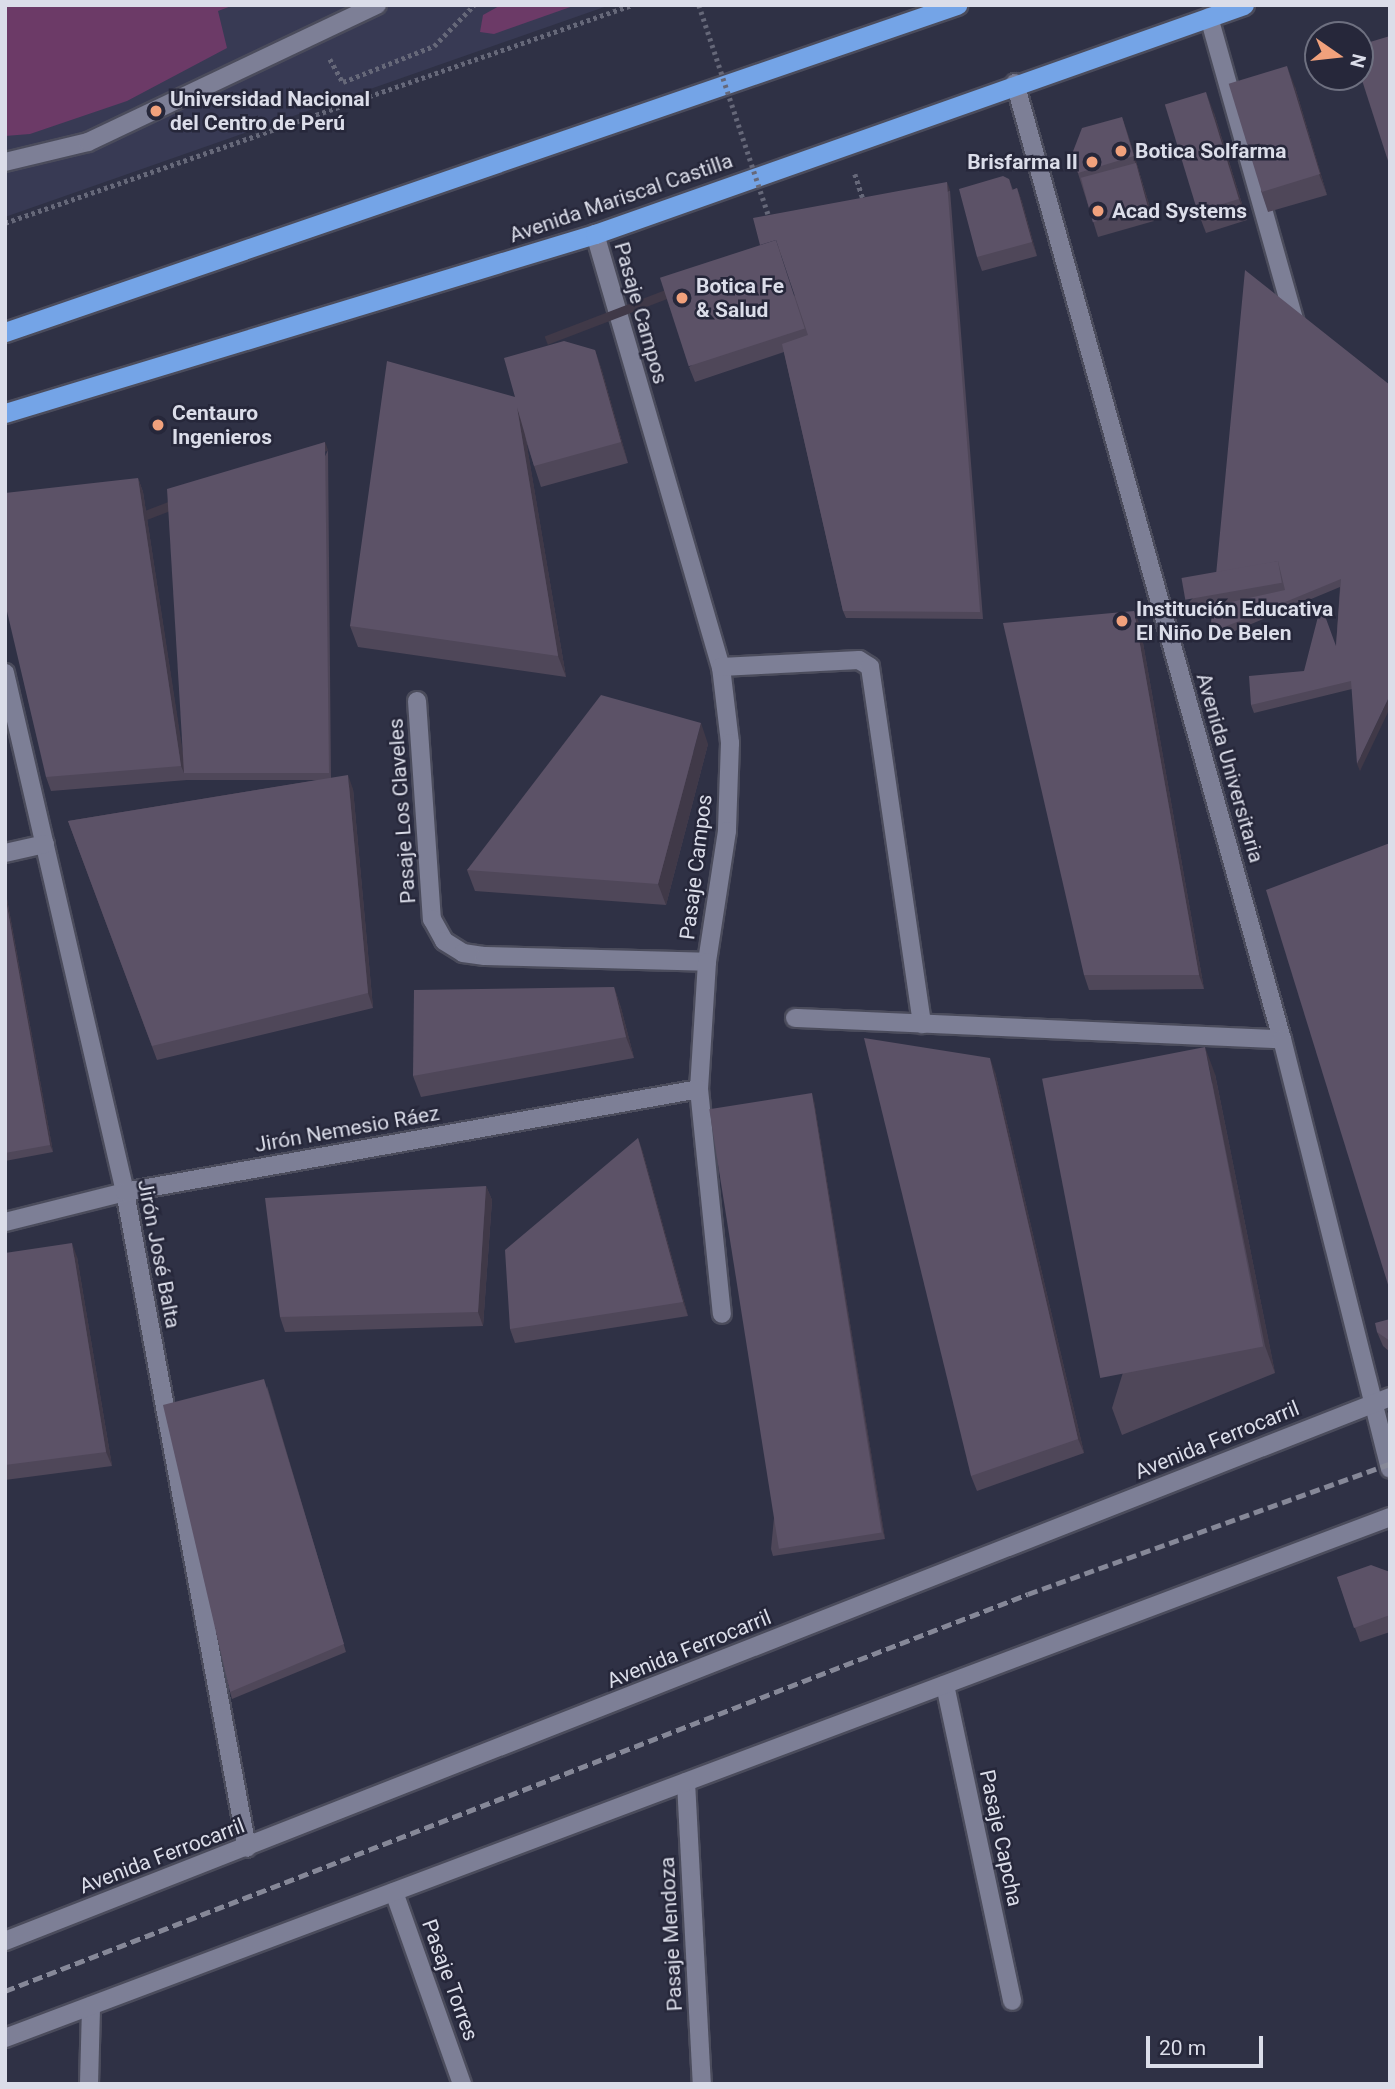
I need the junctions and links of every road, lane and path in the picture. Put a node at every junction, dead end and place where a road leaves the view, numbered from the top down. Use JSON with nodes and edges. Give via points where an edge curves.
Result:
{"nodes":[{"id":1,"x":377,"y":5,"type":"edge"},
{"id":2,"x":474,"y":5,"type":"edge"},
{"id":3,"x":632,"y":5,"type":"edge"},
{"id":4,"x":699,"y":5,"type":"edge"},
{"id":5,"x":957,"y":5,"type":"edge"},
{"id":6,"x":1244,"y":5,"type":"edge"},
{"id":7,"x":1209,"y":17,"type":"junction"},
{"id":8,"x":316,"y":34,"type":"junction"},
{"id":9,"x":1014,"y":83,"type":"junction"},
{"id":10,"x":5,"y":162,"type":"edge"},
{"id":11,"x":865,"y":206,"type":"edge"},
{"id":12,"x":852,"y":211,"type":"edge"},
{"id":13,"x":5,"y":223,"type":"edge"},
{"id":14,"x":771,"y":223,"type":"edge"},
{"id":15,"x":594,"y":234,"type":"junction"},
{"id":16,"x":5,"y":332,"type":"edge"},
{"id":17,"x":1303,"y":351,"type":"edge"},
{"id":18,"x":5,"y":413,"type":"edge"},
{"id":19,"x":721,"y":667,"type":"junction"},
{"id":20,"x":5,"y":673,"type":"edge"},
{"id":21,"x":417,"y":701,"type":"dead end"},
{"id":22,"x":45,"y":844,"type":"junction"},
{"id":23,"x":5,"y":853,"type":"edge"},
{"id":24,"x":707,"y":962,"type":"junction"},
{"id":25,"x":795,"y":1018,"type":"dead end"},
{"id":26,"x":922,"y":1024,"type":"junction"},
{"id":27,"x":1282,"y":1039,"type":"junction"},
{"id":28,"x":699,"y":1089,"type":"junction"},
{"id":29,"x":125,"y":1192,"type":"junction"},
{"id":30,"x":5,"y":1222,"type":"edge"},
{"id":31,"x":722,"y":1314,"type":"dead end"},
{"id":32,"x":1381,"y":1400,"type":"edge"},
{"id":33,"x":1390,"y":1469,"type":"edge"},
{"id":34,"x":1390,"y":1517,"type":"edge"},
{"id":35,"x":945,"y":1685,"type":"junction"},
{"id":36,"x":686,"y":1782,"type":"junction"},
{"id":37,"x":247,"y":1848,"type":"junction"},
{"id":38,"x":394,"y":1892,"type":"junction"},
{"id":39,"x":5,"y":1941,"type":"edge"},
{"id":40,"x":1012,"y":2001,"type":"dead end"},
{"id":41,"x":91,"y":2006,"type":"junction"},
{"id":42,"x":5,"y":2038,"type":"edge"},
{"id":43,"x":89,"y":2084,"type":"edge"},
{"id":44,"x":462,"y":2084,"type":"edge"},
{"id":45,"x":702,"y":2084,"type":"edge"}],
"edges":[{"from":1,"to":8,"type":"street"},
{"from":2,"to":8,"type":"path","via":[[434,46],[343,82]]},
{"from":3,"to":13,"type":"path"},
{"from":4,"to":14,"type":"path","bridge":true},
{"from":5,"to":16,"type":"highway"},
{"from":6,"to":7,"type":"highway","name":"Avenida Mariscal Castilla"},
{"from":7,"to":9,"type":"highway","name":"Avenida Mariscal Castilla"},
{"from":7,"to":17,"type":"street"},
{"from":8,"to":10,"type":"street","via":[[88,142]]},
{"from":9,"to":15,"type":"highway","name":"Avenida Mariscal Castilla"},
{"from":9,"to":27,"type":"street","name":"Avenida Universitaria"},
{"from":11,"to":12,"type":"path"},
{"from":15,"to":18,"type":"highway","name":"Avenida Mariscal Castilla"},
{"from":15,"to":19,"type":"street","name":"Pasaje Campos"},
{"from":19,"to":24,"type":"street","name":"Pasaje Campos","via":[[730,743],[727,831]]},
{"from":19,"to":26,"type":"street","via":[[859,660],[870,667],[876,680]]},
{"from":20,"to":22,"type":"street","name":"Jirón José Balta"},
{"from":21,"to":24,"type":"street","name":"Pasaje Los Claveles","via":[[432,919],[444,941],[463,953],[485,956]]},
{"from":22,"to":23,"type":"street"},
{"from":22,"to":29,"type":"street","name":"Jirón José Balta"},
{"from":24,"to":28,"type":"street","name":"Pasaje Campos"},
{"from":25,"to":26,"type":"street"},
{"from":26,"to":27,"type":"street"},
{"from":27,"to":32,"type":"street","name":"Avenida Universitaria"},
{"from":28,"to":29,"type":"street","name":"Jirón Nemesio Ráez"},
{"from":28,"to":31,"type":"street","name":"Pasaje Campos"},
{"from":29,"to":30,"type":"street","name":"Jirón Nemesio Ráez"},
{"from":29,"to":37,"type":"street","name":"Jirón José Balta"},
{"from":32,"to":33,"type":"street","name":"Avenida Universitaria"},
{"from":32,"to":37,"type":"street","name":"Avenida Ferrocarril"},
{"from":34,"to":35,"type":"street"},
{"from":35,"to":36,"type":"street"},
{"from":35,"to":40,"type":"street","name":"Pasaje Capcha"},
{"from":36,"to":38,"type":"street"},
{"from":36,"to":45,"type":"street","name":"Pasaje Mendoza"},
{"from":37,"to":39,"type":"street","name":"Avenida Ferrocarril"},
{"from":38,"to":41,"type":"street"},
{"from":38,"to":44,"type":"street","name":"Pasaje Torres"},
{"from":41,"to":42,"type":"street"},
{"from":41,"to":43,"type":"street"}]}
